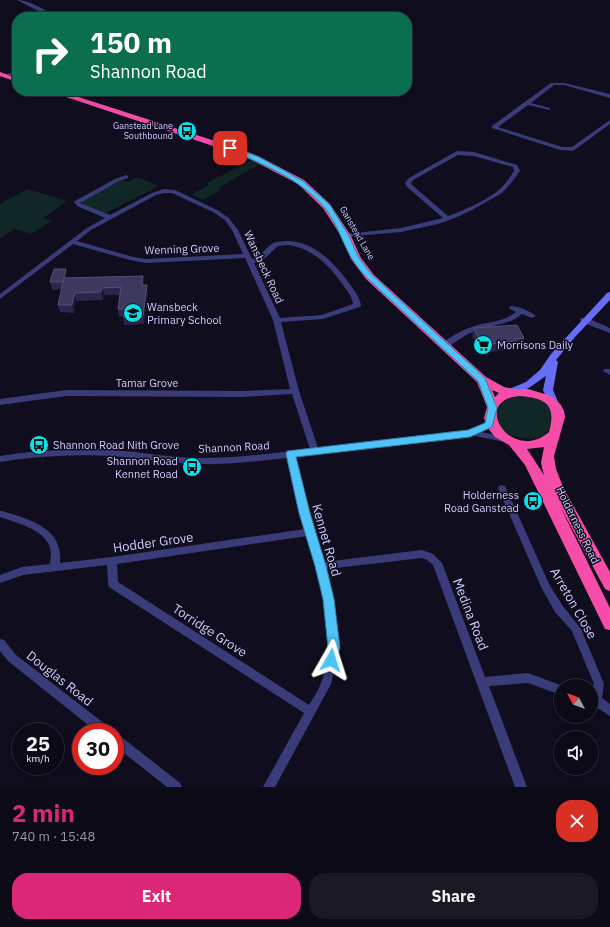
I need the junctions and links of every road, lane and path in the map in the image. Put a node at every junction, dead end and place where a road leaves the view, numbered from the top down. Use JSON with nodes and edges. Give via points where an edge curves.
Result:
{"nodes":[{"id":1,"x":19,"y":0,"type":"edge"},
{"id":2,"x":44,"y":12,"type":"edge"},
{"id":3,"x":67,"y":96,"type":"edge"},
{"id":4,"x":610,"y":96,"type":"edge"},
{"id":5,"x":527,"y":103,"type":"junction"},
{"id":6,"x":550,"y":110,"type":"dead end"},
{"id":7,"x":610,"y":122,"type":"edge"},
{"id":8,"x":604,"y":127,"type":"junction"},
{"id":9,"x":610,"y":128,"type":"edge"},
{"id":10,"x":126,"y":177,"type":"dead end"},
{"id":11,"x":108,"y":218,"type":"junction"},
{"id":12,"x":447,"y":218,"type":"junction"},
{"id":13,"x":346,"y":236,"type":"junction"},
{"id":14,"x":72,"y":242,"type":"junction"},
{"id":15,"x":249,"y":259,"type":"junction"},
{"id":16,"x":610,"y":295,"type":"edge"},
{"id":17,"x":0,"y":297,"type":"edge"},
{"id":18,"x":513,"y":308,"type":"dead end"},
{"id":19,"x":521,"y":312,"type":"junction"},
{"id":20,"x":532,"y":316,"type":"dead end"},
{"id":21,"x":277,"y":320,"type":"junction"},
{"id":22,"x":584,"y":320,"type":"junction"},
{"id":23,"x":610,"y":331,"type":"edge"},
{"id":24,"x":444,"y":346,"type":"junction"},
{"id":25,"x":554,"y":356,"type":"junction"},
{"id":26,"x":482,"y":380,"type":"junction"},
{"id":27,"x":295,"y":391,"type":"junction"},
{"id":28,"x":511,"y":392,"type":"junction"},
{"id":29,"x":0,"y":402,"type":"edge"},
{"id":30,"x":554,"y":404,"type":"junction"},
{"id":31,"x":491,"y":413,"type":"junction"},
{"id":32,"x":470,"y":433,"type":"junction"},
{"id":33,"x":553,"y":435,"type":"junction"},
{"id":34,"x":513,"y":442,"type":"junction"},
{"id":35,"x":315,"y":451,"type":"junction"},
{"id":36,"x":291,"y":454,"type":"junction"},
{"id":37,"x":0,"y":459,"type":"edge"},
{"id":38,"x":502,"y":488,"type":"dead end"},
{"id":39,"x":2,"y":514,"type":"dead end"},
{"id":40,"x":310,"y":532,"type":"junction"},
{"id":41,"x":112,"y":561,"type":"junction"},
{"id":42,"x":321,"y":566,"type":"junction"},
{"id":43,"x":54,"y":567,"type":"junction"},
{"id":44,"x":0,"y":579,"type":"edge"},
{"id":45,"x":610,"y":585,"type":"edge"},
{"id":46,"x":610,"y":624,"type":"edge"},
{"id":47,"x":0,"y":643,"type":"edge"},
{"id":48,"x":597,"y":679,"type":"edge"},
{"id":49,"x":482,"y":682,"type":"junction"},
{"id":50,"x":554,"y":687,"type":"edge"},
{"id":51,"x":598,"y":703,"type":"edge"},
{"id":52,"x":610,"y":711,"type":"edge"},
{"id":53,"x":311,"y":712,"type":"junction"},
{"id":54,"x":95,"y":723,"type":"edge"},
{"id":55,"x":124,"y":746,"type":"edge"},
{"id":56,"x":176,"y":787,"type":"edge"},
{"id":57,"x":269,"y":787,"type":"edge"},
{"id":58,"x":521,"y":787,"type":"edge"}],
"edges":[{"from":1,"to":2,"type":"street"},
{"from":3,"to":13,"type":"highway","name":"Ganstead Lane","via":[[257,159],[301,182],[327,206]]},
{"from":4,"to":5,"type":"street","via":[[564,84],[553,84]]},
{"from":5,"to":6,"type":"street"},
{"from":5,"to":8,"type":"street","via":[[494,127],[573,149]]},
{"from":7,"to":8,"type":"street"},
{"from":8,"to":9,"type":"street"},
{"from":10,"to":11,"type":"street","via":[[77,202]]},
{"from":11,"to":14,"type":"street","name":"Wansbeck Road"},
{"from":11,"to":15,"type":"street","name":"Wansbeck Road","via":[[154,194],[173,191],[226,219],[235,230]]},
{"from":12,"to":12,"type":"street","via":[[476,206],[503,189],[517,171],[515,166],[474,154],[458,153],[411,179],[409,186]]},
{"from":12,"to":13,"type":"street","via":[[395,232]]},
{"from":13,"to":24,"type":"highway","name":"Ganstead Lane","via":[[356,259],[370,277]]},
{"from":14,"to":15,"type":"street","name":"Wenning Grove","via":[[146,261]]},
{"from":14,"to":17,"type":"street","name":"Wansbeck Road"},
{"from":15,"to":21,"type":"street","name":"Wansbeck Road"},
{"from":15,"to":21,"type":"street","via":[[261,259],[275,244],[284,243],[310,249],[337,270],[356,299],[357,305],[323,317]]},
{"from":16,"to":22,"type":"main road"},
{"from":18,"to":19,"type":"street"},
{"from":19,"to":20,"type":"street"},
{"from":19,"to":24,"type":"street","via":[[515,317],[467,331]]},
{"from":21,"to":27,"type":"street","name":"Wansbeck Road"},
{"from":22,"to":23,"type":"street"},
{"from":22,"to":25,"type":"main road"},
{"from":24,"to":26,"type":"highway","name":"Ganstead Lane"},
{"from":25,"to":28,"type":"main road","via":[[544,372],[526,386]]},
{"from":25,"to":30,"type":"main road","via":[[548,386],[549,396]]},
{"from":26,"to":28,"type":"highway","name":"Ganstead Lane"},
{"from":26,"to":31,"type":"highway","name":"Ganstead Lane"},
{"from":27,"to":29,"type":"street","name":"Tamar Grove","via":[[242,394],[67,393]]},
{"from":27,"to":35,"type":"street","name":"Wansbeck Road"},
{"from":28,"to":30,"type":"highway","via":[[536,395]]},
{"from":28,"to":31,"type":"highway","via":[[499,399]]},
{"from":30,"to":33,"type":"highway","via":[[559,421]]},
{"from":31,"to":32,"type":"street","name":"Shannon Road","via":[[489,425]]},
{"from":31,"to":34,"type":"highway","via":[[491,426]]},
{"from":32,"to":34,"type":"street","name":"Shannon Road"},
{"from":32,"to":35,"type":"street","name":"Shannon Road"},
{"from":33,"to":34,"type":"highway","via":[[538,444]]},
{"from":33,"to":45,"type":"highway","name":"Holderness Road","via":[[548,450],[548,467]]},
{"from":34,"to":46,"type":"highway","name":"Holderness Road","via":[[539,477]]},
{"from":35,"to":36,"type":"street","name":"Shannon Road"},
{"from":36,"to":37,"type":"street","name":"Shannon Road","via":[[200,461],[70,452]]},
{"from":36,"to":40,"type":"street","name":"Kennet Road"},
{"from":38,"to":48,"type":"street","name":"Arreton Close","via":[[511,500],[546,587],[559,609],[576,629]]},
{"from":39,"to":43,"type":"street","via":[[47,534],[55,549]]},
{"from":40,"to":41,"type":"street","name":"Hodder Grove"},
{"from":40,"to":42,"type":"street","name":"Kennet Road"},
{"from":41,"to":43,"type":"street","name":"Hodder Grove"},
{"from":41,"to":53,"type":"street","name":"Torridge Grove","via":[[113,584]]},
{"from":42,"to":49,"type":"street","name":"Medina Road","via":[[417,554],[430,557],[437,563]]},
{"from":42,"to":53,"type":"street","name":"Kennet Road","via":[[329,599],[334,648],[326,684]]},
{"from":43,"to":44,"type":"street","name":"Hodder Grove","via":[[22,571]]},
{"from":47,"to":54,"type":"street","name":"Douglas Road","via":[[12,658]]},
{"from":49,"to":50,"type":"street","via":[[528,678]]},
{"from":49,"to":58,"type":"street","name":"Medina Road"},
{"from":51,"to":52,"type":"street","name":"Arreton Close"},
{"from":53,"to":57,"type":"street","name":"Kennet Road"},
{"from":55,"to":56,"type":"street"}]}
